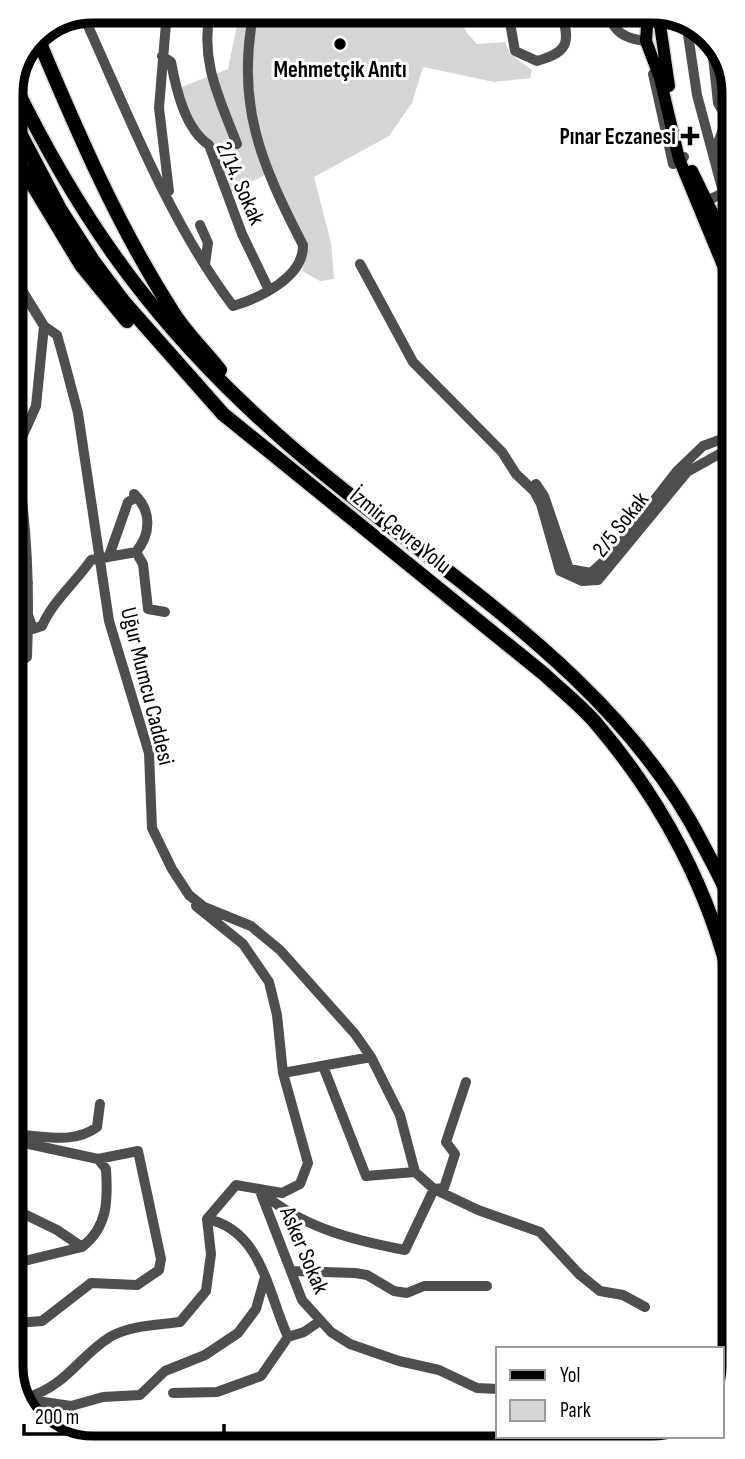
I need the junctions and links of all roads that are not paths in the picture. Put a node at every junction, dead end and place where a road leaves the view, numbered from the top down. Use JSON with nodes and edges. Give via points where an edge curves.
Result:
{"nodes":[{"id":1,"x":87,"y":23,"type":"edge"},
{"id":2,"x":166,"y":23,"type":"edge"},
{"id":3,"x":208,"y":23,"type":"edge"},
{"id":4,"x":252,"y":23,"type":"edge"},
{"id":5,"x":510,"y":23,"type":"edge"},
{"id":6,"x":565,"y":23,"type":"edge"},
{"id":7,"x":613,"y":23,"type":"edge"},
{"id":8,"x":647,"y":23,"type":"edge"},
{"id":9,"x":660,"y":23,"type":"edge"},
{"id":10,"x":688,"y":33,"type":"edge"},
{"id":11,"x":646,"y":41,"type":"junction"},
{"id":12,"x":41,"y":46,"type":"edge"},
{"id":13,"x":162,"y":56,"type":"junction"},
{"id":14,"x":713,"y":58,"type":"edge"},
{"id":15,"x":23,"y":102,"type":"edge"},
{"id":16,"x":722,"y":108,"type":"edge"},
{"id":17,"x":722,"y":132,"type":"edge"},
{"id":18,"x":23,"y":139,"type":"edge"},
{"id":19,"x":237,"y":144,"type":"dead end"},
{"id":20,"x":714,"y":153,"type":"junction"},
{"id":21,"x":682,"y":158,"type":"junction"},
{"id":22,"x":23,"y":169,"type":"edge"},
{"id":23,"x":722,"y":188,"type":"joint"},
{"id":24,"x":171,"y":201,"type":"junction"},
{"id":25,"x":704,"y":202,"type":"junction"},
{"id":26,"x":200,"y":225,"type":"dead end"},
{"id":27,"x":722,"y":234,"type":"edge"},
{"id":28,"x":722,"y":258,"type":"edge"},
{"id":29,"x":360,"y":264,"type":"dead end"},
{"id":30,"x":205,"y":265,"type":"junction"},
{"id":31,"x":269,"y":290,"type":"junction"},
{"id":32,"x":23,"y":292,"type":"edge"},
{"id":33,"x":44,"y":326,"type":"junction"},
{"id":34,"x":244,"y":402,"type":"junction"},
{"id":35,"x":223,"y":414,"type":"junction"},
{"id":36,"x":23,"y":435,"type":"edge"},
{"id":37,"x":722,"y":439,"type":"edge"},
{"id":38,"x":722,"y":452,"type":"edge"},
{"id":39,"x":511,"y":467,"type":"junction"},
{"id":40,"x":23,"y":528,"type":"edge"},
{"id":41,"x":136,"y":552,"type":"junction"},
{"id":42,"x":105,"y":557,"type":"junction"},
{"id":43,"x":23,"y":582,"type":"edge"},
{"id":44,"x":28,"y":583,"type":"junction"},
{"id":45,"x":165,"y":612,"type":"dead end"},
{"id":46,"x":23,"y":615,"type":"edge"},
{"id":47,"x":28,"y":615,"type":"junction"},
{"id":48,"x":23,"y":660,"type":"edge"},
{"id":49,"x":722,"y":888,"type":"edge"},
{"id":50,"x":189,"y":895,"type":"junction"},
{"id":51,"x":722,"y":946,"type":"edge"},
{"id":52,"x":371,"y":1057,"type":"junction"},
{"id":53,"x":323,"y":1066,"type":"junction"},
{"id":54,"x":284,"y":1073,"type":"junction"},
{"id":55,"x":466,"y":1082,"type":"dead end"},
{"id":56,"x":100,"y":1104,"type":"dead end"},
{"id":57,"x":23,"y":1136,"type":"edge"},
{"id":58,"x":23,"y":1143,"type":"edge"},
{"id":59,"x":98,"y":1159,"type":"junction"},
{"id":60,"x":415,"y":1172,"type":"junction"},
{"id":61,"x":434,"y":1189,"type":"junction"},
{"id":62,"x":260,"y":1191,"type":"junction"},
{"id":63,"x":23,"y":1213,"type":"edge"},
{"id":64,"x":207,"y":1219,"type":"junction"},
{"id":65,"x":82,"y":1247,"type":"junction"},
{"id":66,"x":23,"y":1262,"type":"edge"},
{"id":67,"x":292,"y":1271,"type":"junction"},
{"id":68,"x":265,"y":1277,"type":"junction"},
{"id":69,"x":487,"y":1286,"type":"dead end"},
{"id":70,"x":645,"y":1307,"type":"dead end"},
{"id":71,"x":320,"y":1321,"type":"junction"},
{"id":72,"x":23,"y":1322,"type":"edge"},
{"id":73,"x":288,"y":1337,"type":"junction"},
{"id":74,"x":496,"y":1389,"type":"edge"},
{"id":75,"x":173,"y":1392,"type":"dead end"},
{"id":76,"x":30,"y":1396,"type":"edge"},
{"id":77,"x":32,"y":1401,"type":"edge"}],
"edges":[{"from":1,"to":24,"type":"street"},
{"from":2,"to":13,"type":"street"},
{"from":3,"to":19,"type":"street","via":[[208,63]]},
{"from":4,"to":31,"type":"street","via":[[246,52],[252,126],[271,183],[303,245],[299,267]]},
{"from":5,"to":6,"type":"street","via":[[515,51],[537,61],[554,57],[566,46]]},
{"from":7,"to":11,"type":"street","via":[[619,34]]},
{"from":8,"to":11,"type":"main road"},
{"from":9,"to":21,"type":"main road"},
{"from":10,"to":20,"type":"street","via":[[697,95]]},
{"from":11,"to":21,"type":"main road"},
{"from":12,"to":34,"type":"highway","via":[[144,263],[174,315]]},
{"from":13,"to":24,"type":"street","via":[[159,117]]},
{"from":13,"to":31,"type":"street","name":"2/14. Sokak","via":[[171,62],[197,137],[209,145],[242,234]]},
{"from":14,"to":16,"type":"street"},
{"from":15,"to":34,"type":"highway","name":"İzmir Çevre Yolu","via":[[43,143],[128,278],[195,357]]},
{"from":17,"to":20,"type":"street"},
{"from":18,"to":35,"type":"highway","name":"İzmir Çevre Yolu","via":[[94,262]]},
{"from":20,"to":23,"type":"street"},
{"from":21,"to":25,"type":"main road"},
{"from":22,"to":35,"type":"highway","via":[[81,265],[146,342]]},
{"from":23,"to":25,"type":"street","via":[[721,194]]},
{"from":24,"to":30,"type":"street"},
{"from":25,"to":27,"type":"main road"},
{"from":25,"to":28,"type":"main road"},
{"from":26,"to":30,"type":"street","via":[[208,243]]},
{"from":29,"to":39,"type":"street","name":"2/5 Sokak","via":[[413,362],[502,452]]},
{"from":30,"to":31,"type":"street","via":[[233,306]]},
{"from":32,"to":33,"type":"street","name":"Uğur Mumcu Caddesi"},
{"from":33,"to":36,"type":"street","via":[[36,406]]},
{"from":33,"to":42,"type":"street","name":"Uğur Mumcu Caddesi","via":[[57,335],[78,414],[85,475]]},
{"from":34,"to":49,"type":"highway","name":"İzmir Çevre Yolu","via":[[288,444],[560,664],[608,710],[682,803]]},
{"from":35,"to":51,"type":"highway","name":"İzmir Çevre Yolu","via":[[544,674],[594,721],[667,821]]},
{"from":37,"to":39,"type":"street","name":"2/5 Sokak","via":[[703,446],[646,507],[604,562],[586,573],[569,569],[544,496],[522,469]]},
{"from":38,"to":39,"type":"street","name":"2/5 Sokak","via":[[687,472],[611,568],[590,581],[574,579],[560,570],[541,504]]},
{"from":40,"to":44,"type":"street"},
{"from":41,"to":42,"type":"street"},
{"from":41,"to":42,"type":"street","via":[[148,526],[147,511],[135,495]]},
{"from":41,"to":45,"type":"street","via":[[143,564],[148,609]]},
{"from":42,"to":47,"type":"street","via":[[91,560],[50,607],[42,626],[33,629]]},
{"from":42,"to":50,"type":"street","name":"Uğur Mumcu Caddesi","via":[[109,621],[149,753],[152,828]]},
{"from":43,"to":44,"type":"street"},
{"from":44,"to":47,"type":"street"},
{"from":46,"to":47,"type":"street"},
{"from":47,"to":48,"type":"street","via":[[27,657]]},
{"from":50,"to":52,"type":"street","name":"Uğur Mumcu Caddesi","via":[[204,907],[251,926],[280,950]]},
{"from":50,"to":54,"type":"street","via":[[200,911],[251,953],[268,982]]},
{"from":52,"to":53,"type":"street"},
{"from":52,"to":60,"type":"street","name":"Uğur Mumcu Caddesi","via":[[400,1115]]},
{"from":53,"to":54,"type":"street"},
{"from":53,"to":60,"type":"street","via":[[366,1176]]},
{"from":54,"to":62,"type":"street","via":[[308,1163],[300,1184],[282,1193]]},
{"from":55,"to":61,"type":"street","via":[[446,1142],[455,1154],[444,1188]]},
{"from":56,"to":57,"type":"street","via":[[97,1127],[88,1133],[71,1139]]},
{"from":58,"to":59,"type":"street"},
{"from":59,"to":65,"type":"street","via":[[106,1169],[105,1216]]},
{"from":59,"to":72,"type":"street","via":[[138,1151],[159,1243],[159,1270],[137,1285],[91,1283],[42,1321]]},
{"from":60,"to":61,"type":"street"},
{"from":61,"to":62,"type":"street","via":[[405,1250],[323,1230]]},
{"from":61,"to":70,"type":"street","via":[[540,1233],[600,1291],[623,1295]]},
{"from":62,"to":64,"type":"street","via":[[236,1185]]},
{"from":62,"to":67,"type":"street","name":"Asker Sokak"},
{"from":63,"to":65,"type":"street"},
{"from":64,"to":68,"type":"street","via":[[240,1235],[261,1261]]},
{"from":64,"to":76,"type":"street","via":[[211,1254],[206,1291],[180,1322],[132,1328],[110,1337],[57,1385]]},
{"from":65,"to":66,"type":"street"},
{"from":67,"to":69,"type":"street","via":[[367,1275],[394,1291],[407,1293],[424,1286]]},
{"from":67,"to":71,"type":"street","name":"Asker Sokak","via":[[302,1300]]},
{"from":68,"to":73,"type":"street"},
{"from":68,"to":77,"type":"street","via":[[256,1309],[238,1333],[205,1355],[165,1371],[140,1395],[103,1396],[71,1406]]},
{"from":71,"to":73,"type":"street"},
{"from":71,"to":74,"type":"street","name":"Asker Sokak","via":[[350,1344],[439,1370],[477,1388]]},
{"from":73,"to":75,"type":"street","via":[[261,1376],[217,1392]]}]}
